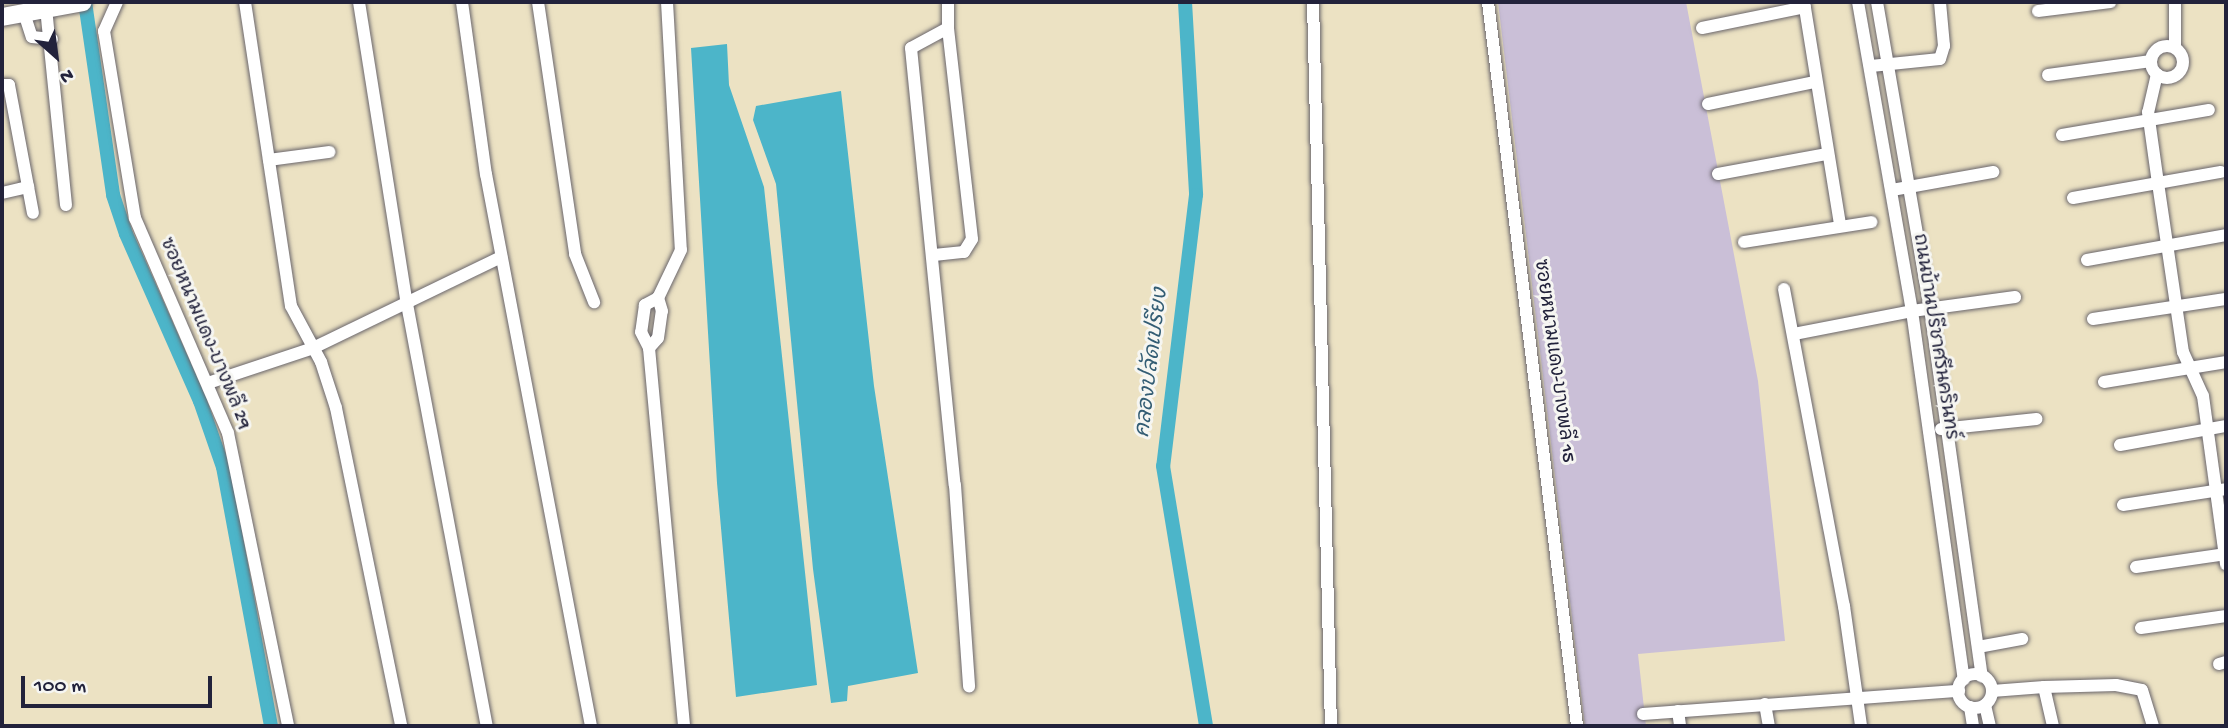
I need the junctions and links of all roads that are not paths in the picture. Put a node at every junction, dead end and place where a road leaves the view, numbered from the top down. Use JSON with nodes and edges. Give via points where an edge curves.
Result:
{"nodes":[{"id":1,"x":83,"y":2,"type":"edge"},
{"id":2,"x":117,"y":2,"type":"edge"},
{"id":3,"x":245,"y":2,"type":"edge"},
{"id":4,"x":359,"y":2,"type":"edge"},
{"id":5,"x":462,"y":2,"type":"edge"},
{"id":6,"x":538,"y":2,"type":"edge"},
{"id":7,"x":667,"y":2,"type":"edge"},
{"id":8,"x":948,"y":2,"type":"edge"},
{"id":9,"x":1313,"y":2,"type":"edge"},
{"id":10,"x":1488,"y":2,"type":"edge"},
{"id":11,"x":1858,"y":2,"type":"edge"},
{"id":12,"x":1877,"y":2,"type":"edge"},
{"id":13,"x":1940,"y":2,"type":"edge"},
{"id":14,"x":2110,"y":2,"type":"edge"},
{"id":15,"x":2175,"y":2,"type":"edge"},
{"id":16,"x":78,"y":3,"type":"edge"},
{"id":17,"x":1804,"y":5,"type":"edge"},
{"id":18,"x":46,"y":8,"type":"junction"},
{"id":19,"x":26,"y":9,"type":"edge"},
{"id":20,"x":2039,"y":11,"type":"dead end"},
{"id":21,"x":2,"y":17,"type":"edge"},
{"id":22,"x":948,"y":27,"type":"junction"},
{"id":23,"x":1702,"y":28,"type":"dead end"},
{"id":24,"x":52,"y":39,"type":"junction"},
{"id":25,"x":2175,"y":47,"type":"junction"},
{"id":26,"x":2151,"y":61,"type":"junction"},
{"id":27,"x":1890,"y":64,"type":"junction"},
{"id":28,"x":1871,"y":66,"type":"junction"},
{"id":29,"x":2048,"y":75,"type":"dead end"},
{"id":30,"x":2157,"y":75,"type":"junction"},
{"id":31,"x":1814,"y":82,"type":"junction"},
{"id":32,"x":2,"y":85,"type":"edge"},
{"id":33,"x":1708,"y":104,"type":"dead end"},
{"id":34,"x":2209,"y":110,"type":"dead end"},
{"id":35,"x":2149,"y":121,"type":"junction"},
{"id":36,"x":2062,"y":135,"type":"dead end"},
{"id":37,"x":329,"y":152,"type":"dead end"},
{"id":38,"x":1827,"y":154,"type":"junction"},
{"id":39,"x":269,"y":160,"type":"junction"},
{"id":40,"x":1993,"y":172,"type":"dead end"},
{"id":41,"x":2221,"y":172,"type":"dead end"},
{"id":42,"x":1718,"y":174,"type":"dead end"},
{"id":43,"x":2158,"y":183,"type":"junction"},
{"id":44,"x":28,"y":187,"type":"junction"},
{"id":45,"x":1909,"y":188,"type":"junction"},
{"id":46,"x":1892,"y":190,"type":"junction"},
{"id":47,"x":2,"y":193,"type":"edge"},
{"id":48,"x":2073,"y":198,"type":"dead end"},
{"id":49,"x":66,"y":205,"type":"dead end"},
{"id":50,"x":33,"y":214,"type":"dead end"},
{"id":51,"x":1871,"y":222,"type":"dead end"},
{"id":52,"x":1840,"y":225,"type":"junction"},
{"id":53,"x":2226,"y":235,"type":"edge"},
{"id":54,"x":1744,"y":242,"type":"dead end"},
{"id":55,"x":2167,"y":246,"type":"junction"},
{"id":56,"x":934,"y":255,"type":"junction"},
{"id":57,"x":501,"y":257,"type":"junction"},
{"id":58,"x":2087,"y":260,"type":"dead end"},
{"id":59,"x":1784,"y":289,"type":"dead end"},
{"id":60,"x":2015,"y":297,"type":"dead end"},
{"id":61,"x":2226,"y":299,"type":"edge"},
{"id":62,"x":594,"y":302,"type":"dead end"},
{"id":63,"x":407,"y":303,"type":"junction"},
{"id":64,"x":2177,"y":307,"type":"junction"},
{"id":65,"x":1930,"y":308,"type":"junction"},
{"id":66,"x":1912,"y":311,"type":"junction"},
{"id":67,"x":2093,"y":319,"type":"dead end"},
{"id":68,"x":1794,"y":334,"type":"junction"},
{"id":69,"x":313,"y":348,"type":"junction"},
{"id":70,"x":2226,"y":362,"type":"edge"},
{"id":71,"x":2189,"y":369,"type":"junction"},
{"id":72,"x":2104,"y":382,"type":"dead end"},
{"id":73,"x":208,"y":383,"type":"junction"},
{"id":74,"x":2036,"y":419,"type":"dead end"},
{"id":75,"x":2226,"y":426,"type":"edge"},
{"id":76,"x":1948,"y":428,"type":"junction"},
{"id":77,"x":2207,"y":429,"type":"junction"},
{"id":78,"x":1930,"y":431,"type":"junction"},
{"id":79,"x":2120,"y":445,"type":"dead end"},
{"id":80,"x":2220,"y":489,"type":"edge"},
{"id":81,"x":2123,"y":505,"type":"dead end"},
{"id":82,"x":2226,"y":557,"type":"edge"},
{"id":83,"x":2136,"y":568,"type":"dead end"},
{"id":84,"x":2226,"y":617,"type":"edge"},
{"id":85,"x":2141,"y":628,"type":"dead end"},
{"id":86,"x":2022,"y":639,"type":"dead end"},
{"id":87,"x":1978,"y":647,"type":"junction"},
{"id":88,"x":1982,"y":676,"type":"junction"},
{"id":89,"x":1961,"y":685,"type":"junction"},
{"id":90,"x":969,"y":687,"type":"dead end"},
{"id":91,"x":2044,"y":687,"type":"junction"},
{"id":92,"x":1992,"y":691,"type":"junction"},
{"id":93,"x":1857,"y":698,"type":"junction"},
{"id":94,"x":1765,"y":704,"type":"junction"},
{"id":95,"x":1985,"y":705,"type":"junction"},
{"id":96,"x":1969,"y":707,"type":"junction"},
{"id":97,"x":1678,"y":711,"type":"junction"},
{"id":98,"x":1643,"y":714,"type":"dead end"},
{"id":99,"x":288,"y":726,"type":"edge"},
{"id":100,"x":401,"y":726,"type":"edge"},
{"id":101,"x":487,"y":726,"type":"edge"},
{"id":102,"x":591,"y":726,"type":"edge"},
{"id":103,"x":684,"y":726,"type":"edge"},
{"id":104,"x":1331,"y":726,"type":"edge"},
{"id":105,"x":1577,"y":726,"type":"edge"},
{"id":106,"x":1680,"y":726,"type":"edge"},
{"id":107,"x":1769,"y":726,"type":"edge"},
{"id":108,"x":1861,"y":726,"type":"edge"},
{"id":109,"x":1973,"y":726,"type":"edge"},
{"id":110,"x":1990,"y":726,"type":"edge"},
{"id":111,"x":2053,"y":726,"type":"edge"},
{"id":112,"x":2153,"y":726,"type":"edge"}],
"edges":[{"from":1,"to":16,"type":"main road"},
{"from":2,"to":73,"type":"street","name":"ซอยหนามแดง-บางพลี 29","via":[[104,31],[135,218]]},
{"from":3,"to":39,"type":"street"},
{"from":4,"to":63,"type":"street"},
{"from":5,"to":57,"type":"street"},
{"from":6,"to":62,"type":"street","via":[[575,254]]},
{"from":7,"to":103,"type":"street","via":[[681,250],[658,298],[662,311],[658,338],[649,348]]},
{"from":8,"to":22,"type":"street"},
{"from":9,"to":104,"type":"street"},
{"from":10,"to":105,"type":"street","name":"ซอยหนามแดง-บางพลี 15"},
{"from":11,"to":28,"type":"street","name":"ถนนบ้านปรีชาศรีนครินทร์"},
{"from":12,"to":27,"type":"street","name":"ถนนบ้านปรีชาศรีนครินทร์"},
{"from":13,"to":27,"type":"street","via":[[1944,46],[1940,60]]},
{"from":14,"to":20,"type":"street"},
{"from":15,"to":25,"type":"street"},
{"from":16,"to":18,"type":"main road"},
{"from":17,"to":23,"type":"street"},
{"from":17,"to":31,"type":"street"},
{"from":18,"to":19,"type":"main road"},
{"from":18,"to":24,"type":"street"},
{"from":19,"to":21,"type":"main road"},
{"from":19,"to":24,"type":"street","via":[[32,37]]},
{"from":22,"to":56,"type":"street","via":[[911,48]]},
{"from":22,"to":56,"type":"street","via":[[972,239],[964,252]]},
{"from":24,"to":49,"type":"street"},
{"from":25,"to":26,"type":"street","via":[[2159,48]]},
{"from":25,"to":30,"type":"street","via":[[2183,67],[2172,78]]},
{"from":26,"to":29,"type":"street"},
{"from":26,"to":30,"type":"street"},
{"from":27,"to":28,"type":"street"},
{"from":27,"to":45,"type":"street","name":"ถนนบ้านปรีชาศรีนครินทร์"},
{"from":28,"to":46,"type":"street","name":"ถนนบ้านปรีชาศรีนครินทร์"},
{"from":30,"to":35,"type":"street","via":[[2148,100]]},
{"from":31,"to":33,"type":"street"},
{"from":31,"to":38,"type":"street"},
{"from":32,"to":44,"type":"street","via":[[9,85]]},
{"from":34,"to":35,"type":"street"},
{"from":35,"to":36,"type":"street"},
{"from":35,"to":43,"type":"street"},
{"from":37,"to":39,"type":"street"},
{"from":38,"to":42,"type":"street"},
{"from":38,"to":52,"type":"street"},
{"from":39,"to":69,"type":"street","via":[[291,306]]},
{"from":40,"to":45,"type":"street"},
{"from":41,"to":43,"type":"street"},
{"from":43,"to":48,"type":"street"},
{"from":43,"to":55,"type":"street"},
{"from":44,"to":47,"type":"street"},
{"from":44,"to":50,"type":"street"},
{"from":45,"to":46,"type":"street"},
{"from":45,"to":65,"type":"street","name":"ถนนบ้านปรีชาศรีนครินทร์"},
{"from":46,"to":66,"type":"street","name":"ถนนบ้านปรีชาศรีนครินทร์"},
{"from":51,"to":52,"type":"street"},
{"from":52,"to":54,"type":"street"},
{"from":53,"to":55,"type":"street"},
{"from":55,"to":58,"type":"street"},
{"from":55,"to":64,"type":"street"},
{"from":56,"to":90,"type":"street"},
{"from":57,"to":63,"type":"street"},
{"from":57,"to":102,"type":"street"},
{"from":59,"to":68,"type":"street"},
{"from":60,"to":65,"type":"street"},
{"from":61,"to":64,"type":"street"},
{"from":63,"to":69,"type":"street"},
{"from":63,"to":101,"type":"street"},
{"from":64,"to":67,"type":"street"},
{"from":64,"to":71,"type":"street"},
{"from":65,"to":66,"type":"street"},
{"from":65,"to":76,"type":"street","name":"ถนนบ้านปรีชาศรีนครินทร์"},
{"from":66,"to":68,"type":"street"},
{"from":66,"to":78,"type":"street","name":"ถนนบ้านปรีชาศรีนครินทร์"},
{"from":68,"to":93,"type":"street"},
{"from":69,"to":73,"type":"street"},
{"from":69,"to":100,"type":"street","via":[[337,408]]},
{"from":70,"to":71,"type":"street"},
{"from":71,"to":72,"type":"street"},
{"from":71,"to":77,"type":"street","via":[[2200,387]]},
{"from":73,"to":99,"type":"street","name":"ซอยหนามแดง-บางพลี 29","via":[[237,471]]},
{"from":74,"to":76,"type":"street"},
{"from":75,"to":77,"type":"street"},
{"from":76,"to":78,"type":"street"},
{"from":76,"to":87,"type":"street","name":"ถนนบ้านปรีชาศรีนครินทร์"},
{"from":77,"to":79,"type":"street"},
{"from":77,"to":80,"type":"street"},
{"from":78,"to":89,"type":"street","name":"ถนนบ้านปรีชาศรีนครินทร์"},
{"from":80,"to":81,"type":"street"},
{"from":80,"to":82,"type":"street"},
{"from":82,"to":83,"type":"street"},
{"from":84,"to":85,"type":"street"},
{"from":86,"to":87,"type":"street"},
{"from":87,"to":88,"type":"street","name":"ถนนบ้านปรีชาศรีนครินทร์"},
{"from":88,"to":89,"type":"street"},
{"from":88,"to":92,"type":"street","name":"ถนนบ้านปรีชาศรีนครินทร์"},
{"from":89,"to":93,"type":"street"},
{"from":89,"to":96,"type":"street","name":"ถนนบ้านปรีชาศรีนครินทร์"},
{"from":91,"to":92,"type":"street"},
{"from":91,"to":111,"type":"street"},
{"from":91,"to":112,"type":"street","via":[[2116,685],[2142,690]]},
{"from":92,"to":95,"type":"street"},
{"from":93,"to":94,"type":"street"},
{"from":93,"to":108,"type":"street"},
{"from":94,"to":97,"type":"street"},
{"from":94,"to":107,"type":"street"},
{"from":95,"to":96,"type":"street"},
{"from":95,"to":110,"type":"street"},
{"from":96,"to":109,"type":"street","name":"ถนนบ้านปรีชาศรีนครินทร์"},
{"from":97,"to":98,"type":"street"},
{"from":97,"to":106,"type":"street"}]}
